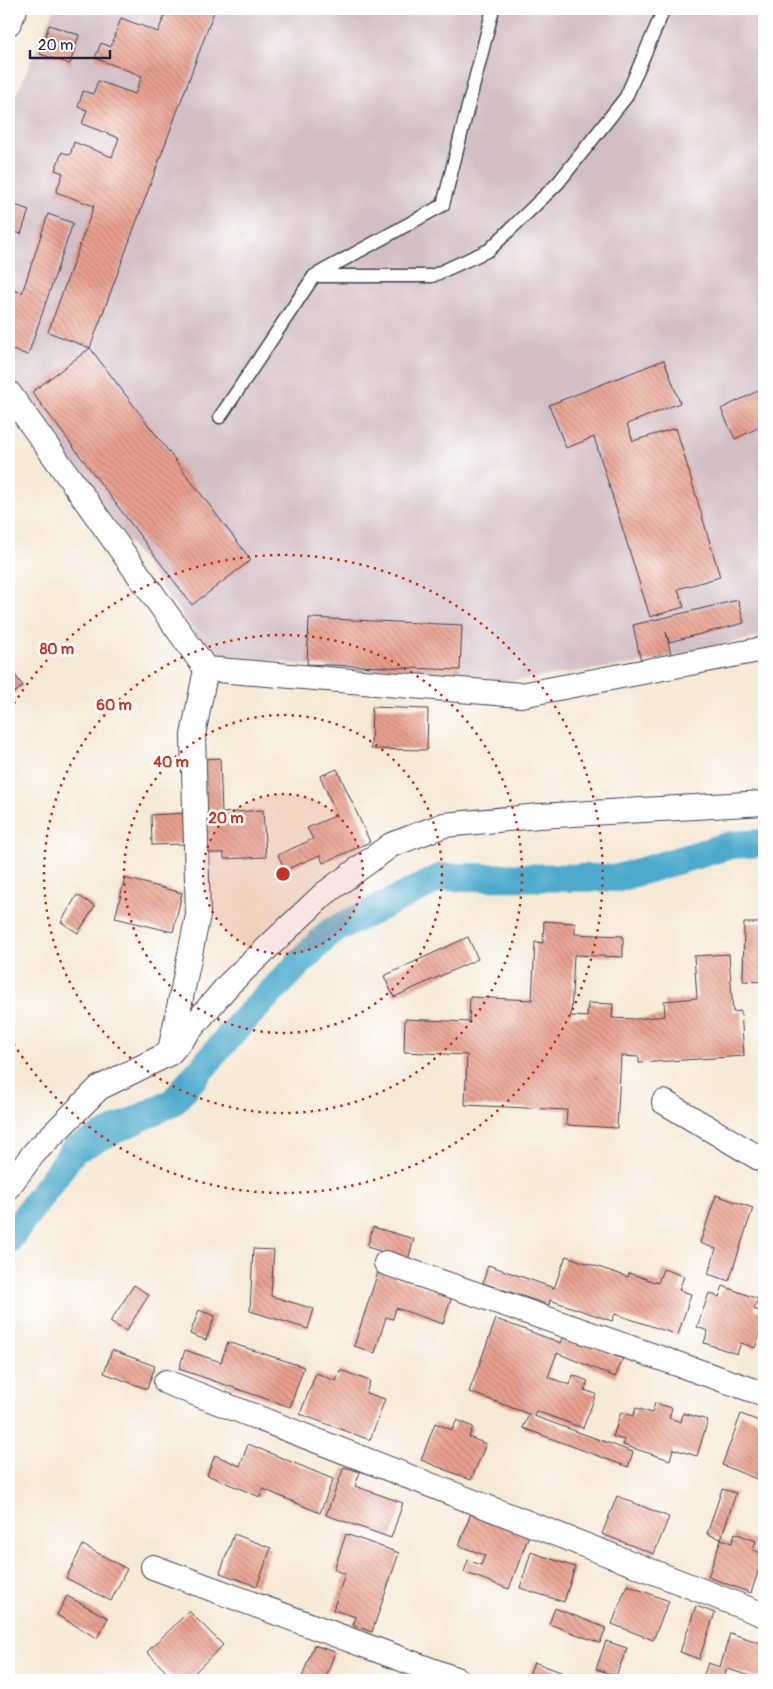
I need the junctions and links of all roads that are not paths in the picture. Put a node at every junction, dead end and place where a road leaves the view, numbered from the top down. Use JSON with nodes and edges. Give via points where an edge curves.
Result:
{"nodes":[{"id":1,"x":14,"y":9,"type":"edge"},
{"id":2,"x":493,"y":9,"type":"edge"},
{"id":3,"x":660,"y":9,"type":"edge"},
{"id":4,"x":9,"y":23,"type":"edge"},
{"id":5,"x":314,"y":276,"type":"junction"},
{"id":6,"x":9,"y":393,"type":"edge"},
{"id":7,"x":220,"y":417,"type":"dead end"},
{"id":8,"x":764,"y":650,"type":"edge"},
{"id":9,"x":206,"y":670,"type":"junction"},
{"id":10,"x":764,"y":803,"type":"edge"},
{"id":11,"x":170,"y":1052,"type":"junction"},
{"id":12,"x":664,"y":1102,"type":"dead end"},
{"id":13,"x":764,"y":1161,"type":"edge"},
{"id":14,"x":9,"y":1186,"type":"edge"},
{"id":15,"x":386,"y":1264,"type":"dead end"},
{"id":16,"x":166,"y":1382,"type":"dead end"},
{"id":17,"x":764,"y":1394,"type":"edge"},
{"id":18,"x":153,"y":1567,"type":"dead end"},
{"id":19,"x":764,"y":1615,"type":"edge"},
{"id":20,"x":458,"y":1680,"type":"edge"}],
"edges":[{"from":1,"to":4,"type":"street"},
{"from":2,"to":5,"type":"lane","via":[[444,206]]},
{"from":3,"to":5,"type":"lane","via":[[661,16],[626,97],[558,183],[489,250],[432,276]]},
{"from":5,"to":7,"type":"lane"},
{"from":6,"to":9,"type":"street"},
{"from":8,"to":9,"type":"street","via":[[521,695]]},
{"from":9,"to":11,"type":"street","via":[[192,735],[198,915]]},
{"from":10,"to":11,"type":"street","via":[[444,825],[391,845],[324,894],[229,984]]},
{"from":11,"to":14,"type":"street","via":[[99,1088],[34,1153]]},
{"from":12,"to":13,"type":"street"},
{"from":15,"to":17,"type":"street"},
{"from":16,"to":19,"type":"street"},
{"from":18,"to":20,"type":"street"}]}
